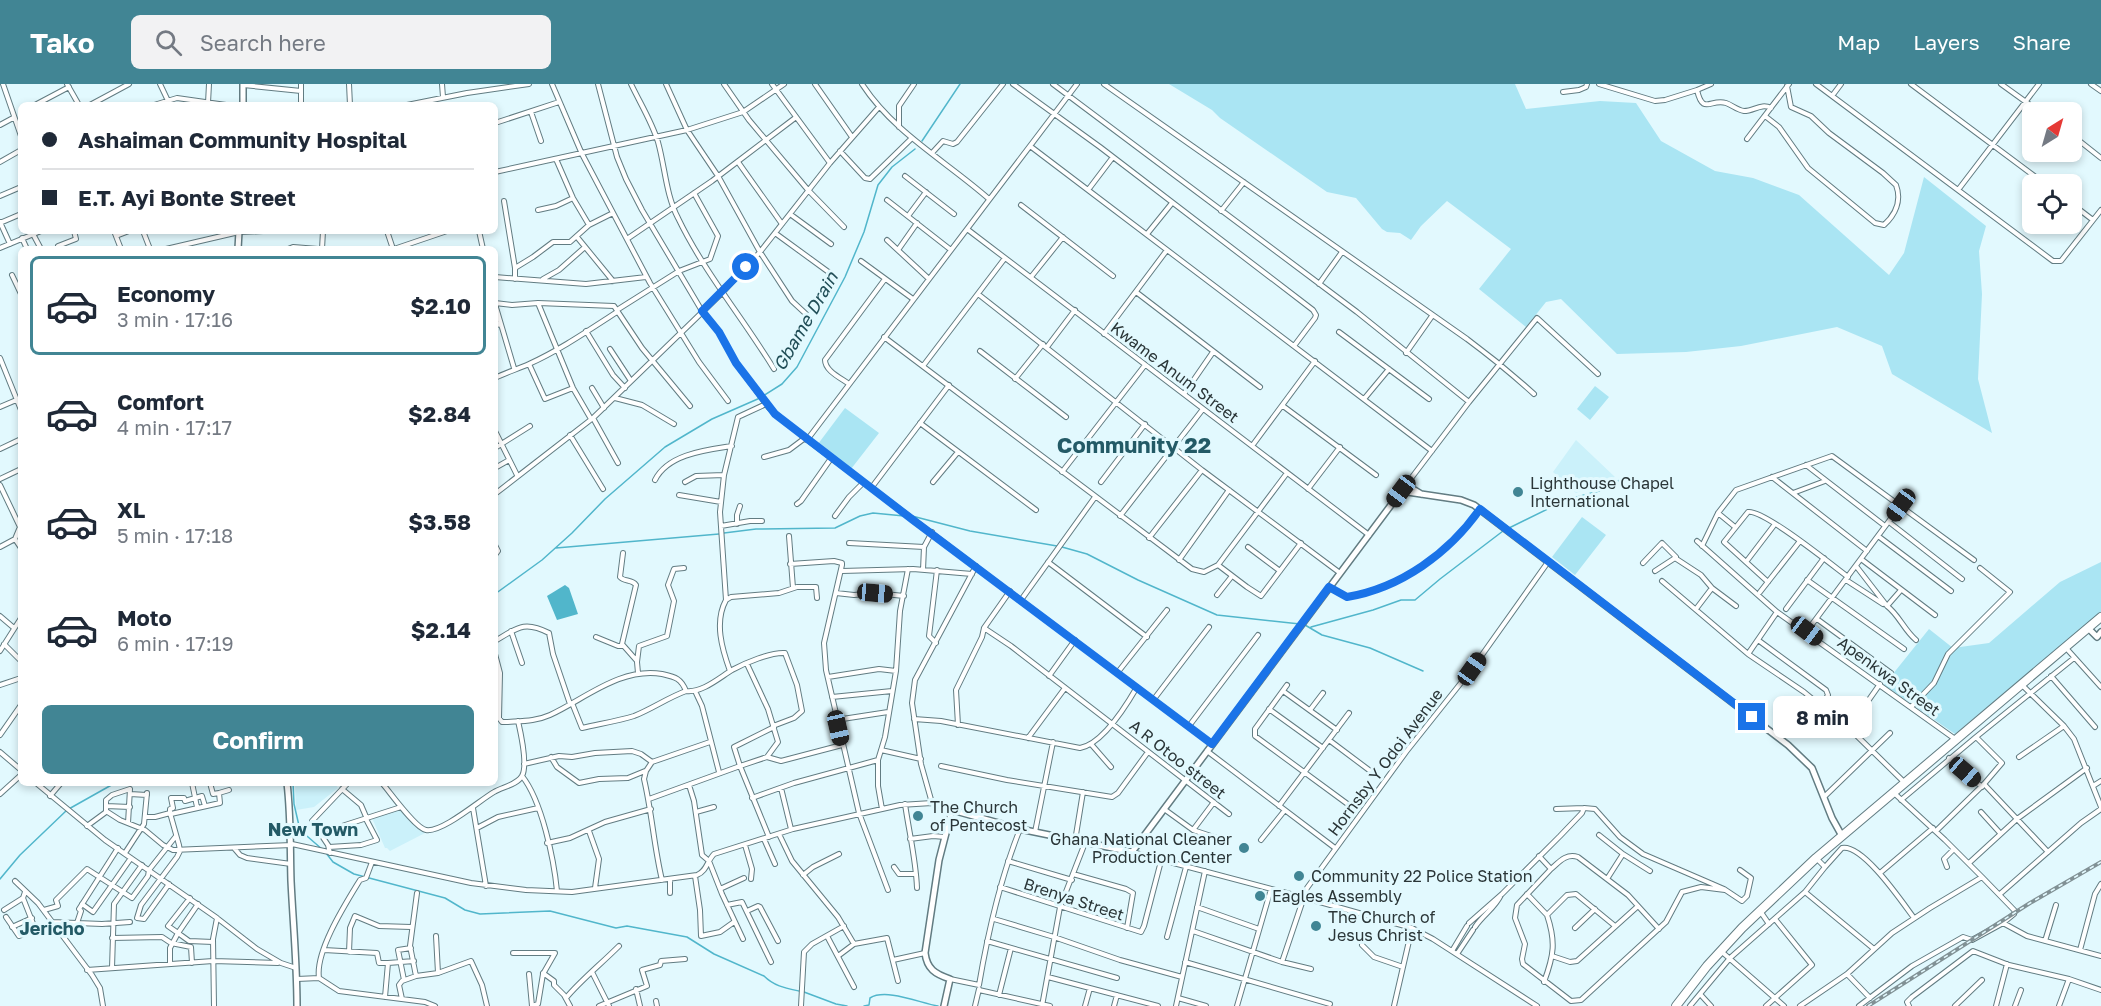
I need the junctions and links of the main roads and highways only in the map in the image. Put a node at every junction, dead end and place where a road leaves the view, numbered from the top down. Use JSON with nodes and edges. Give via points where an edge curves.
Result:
{"nodes":[{"id":1,"x":2101,"y":617,"type":"edge"},
{"id":2,"x":1676,"y":1006,"type":"edge"}],
"edges":[{"from":1,"to":2,"type":"highway","via":[[1816,858],[1721,951]]}]}
